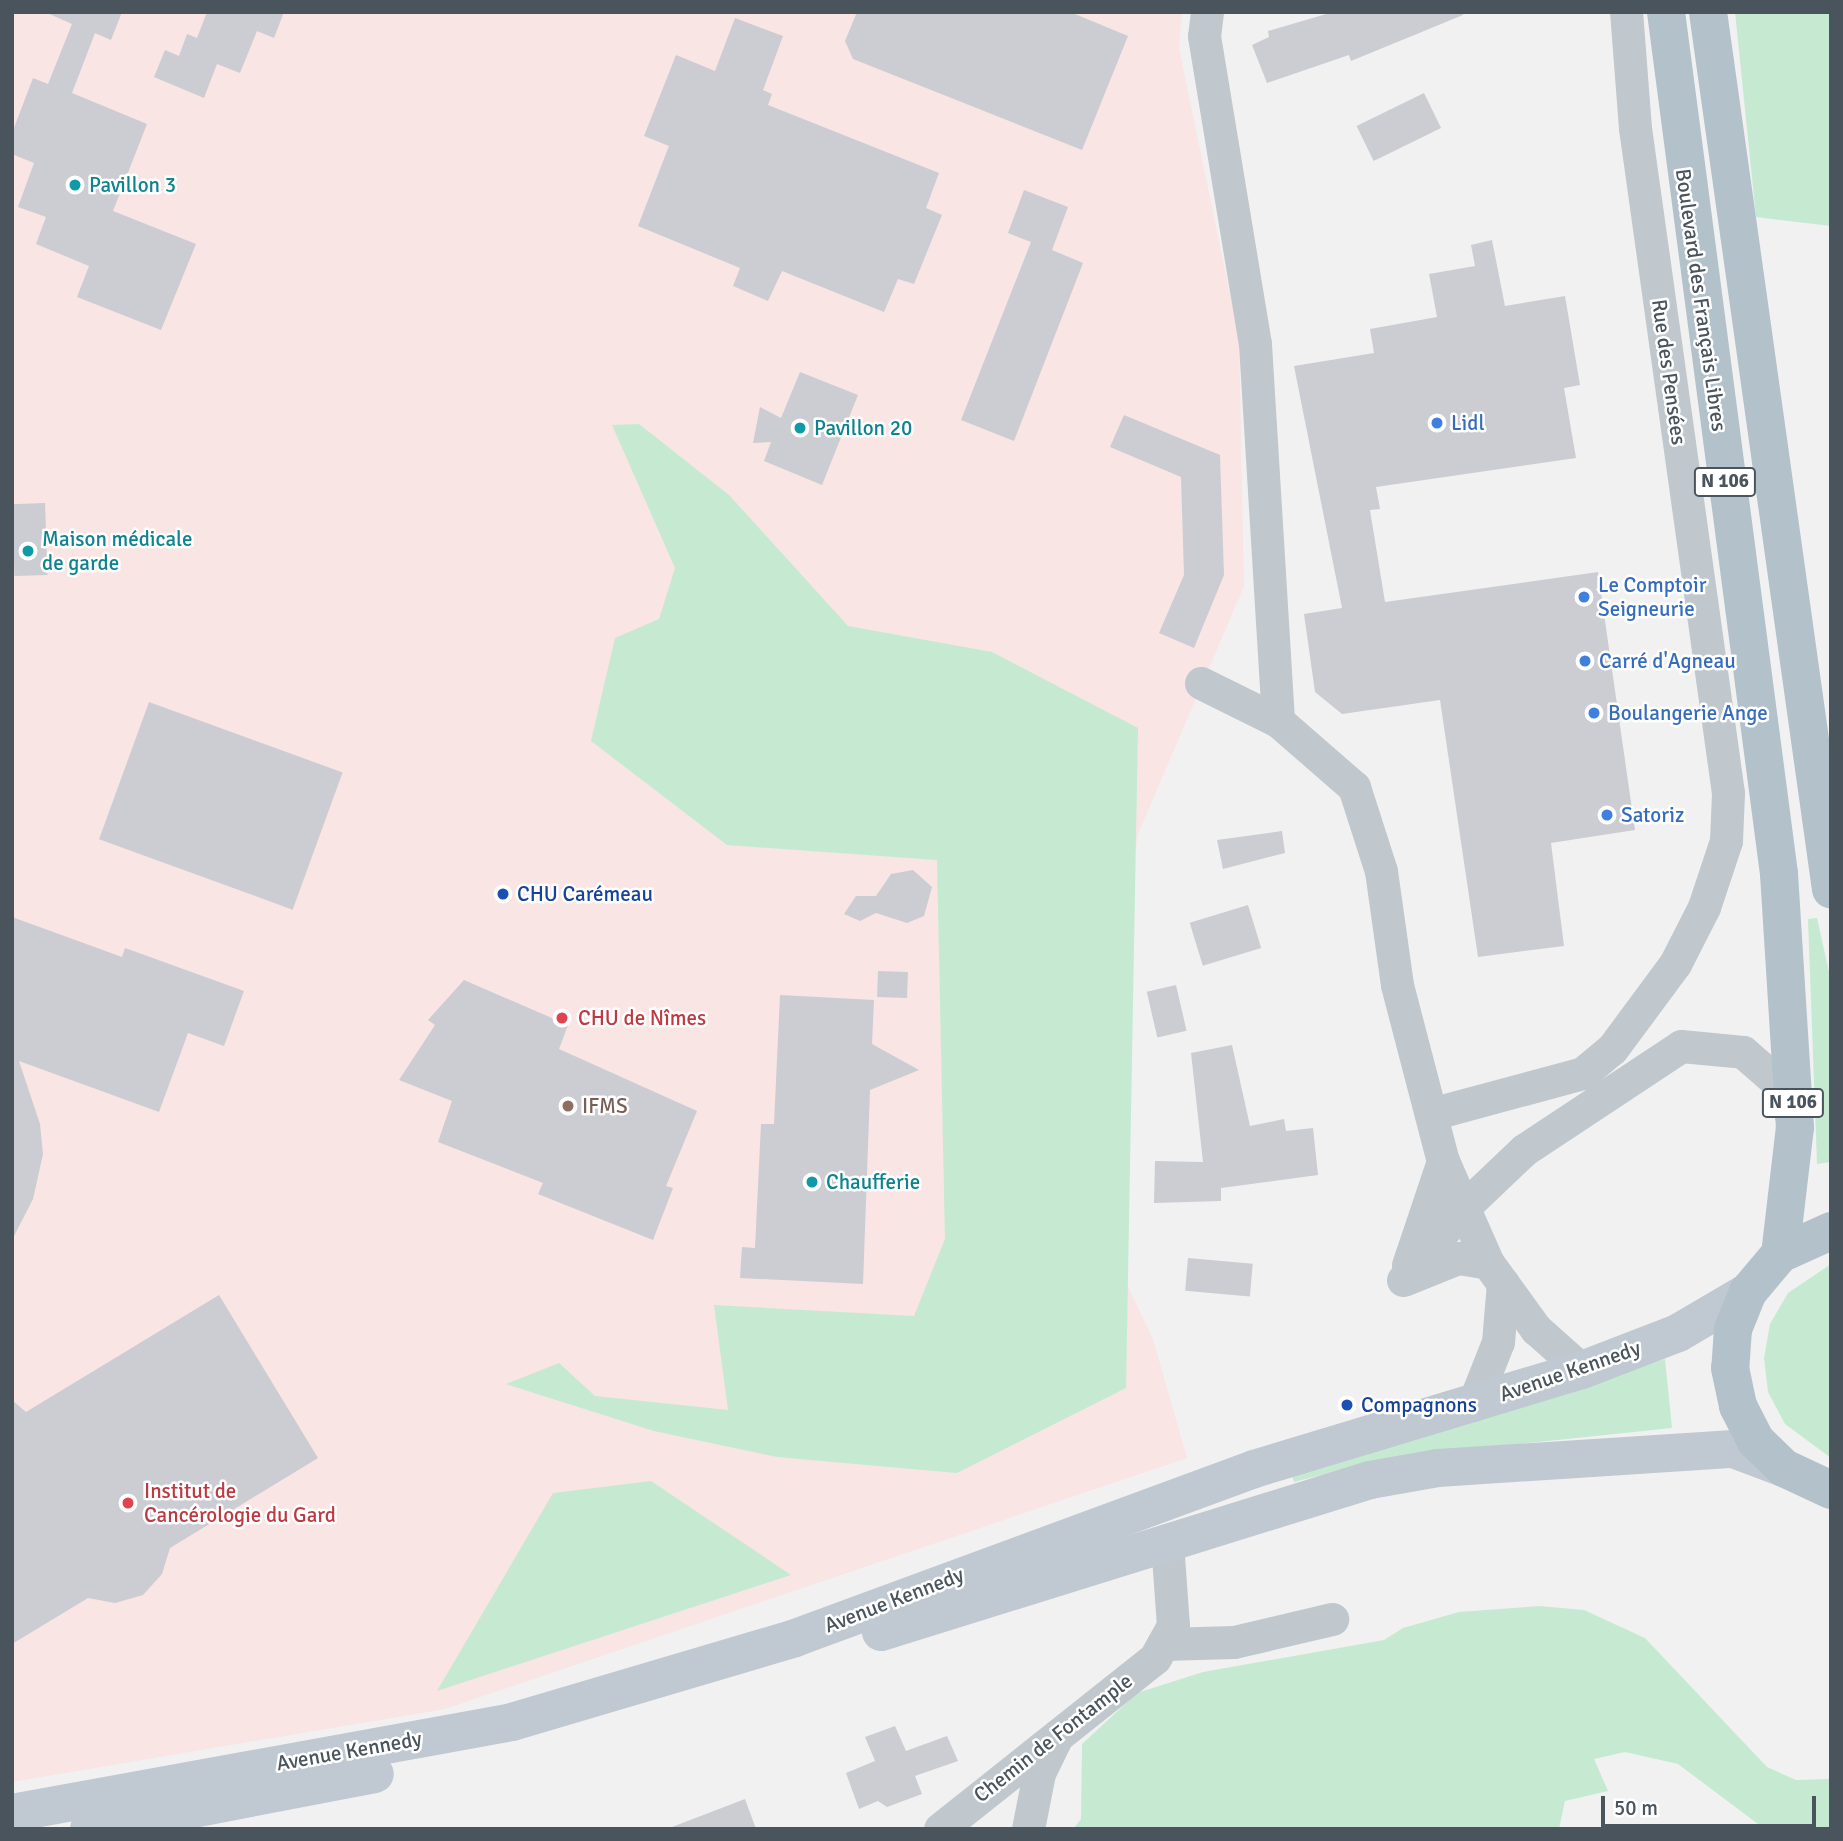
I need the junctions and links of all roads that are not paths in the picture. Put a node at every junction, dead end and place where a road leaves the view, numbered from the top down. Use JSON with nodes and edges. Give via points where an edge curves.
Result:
{"nodes":[{"id":1,"x":1207,"y":12,"type":"edge"},
{"id":2,"x":1626,"y":12,"type":"edge"},
{"id":3,"x":1666,"y":12,"type":"edge"},
{"id":4,"x":1708,"y":12,"type":"edge"},
{"id":5,"x":1201,"y":683,"type":"dead end"},
{"id":6,"x":1278,"y":721,"type":"junction"},
{"id":7,"x":1831,"y":889,"type":"edge"},
{"id":8,"x":1431,"y":1114,"type":"junction"},
{"id":9,"x":1795,"y":1127,"type":"junction"},
{"id":10,"x":1443,"y":1161,"type":"junction"},
{"id":11,"x":1462,"y":1209,"type":"junction"},
{"id":12,"x":1831,"y":1231,"type":"edge"},
{"id":13,"x":1780,"y":1254,"type":"junction"},
{"id":14,"x":1496,"y":1273,"type":"junction"},
{"id":15,"x":1403,"y":1280,"type":"junction"},
{"id":16,"x":1748,"y":1292,"type":"junction"},
{"id":17,"x":1582,"y":1370,"type":"junction"},
{"id":18,"x":1473,"y":1405,"type":"junction"},
{"id":19,"x":1784,"y":1468,"type":"junction"},
{"id":20,"x":1828,"y":1494,"type":"edge"},
{"id":21,"x":1167,"y":1542,"type":"junction"},
{"id":22,"x":1332,"y":1619,"type":"dead end"},
{"id":23,"x":1163,"y":1644,"type":"junction"},
{"id":24,"x":1060,"y":1730,"type":"junction"},
{"id":25,"x":12,"y":1813,"type":"edge"},
{"id":26,"x":89,"y":1829,"type":"edge"},
{"id":27,"x":940,"y":1829,"type":"edge"},
{"id":28,"x":1028,"y":1829,"type":"edge"}],
"edges":[{"from":1,"to":6,"type":"street","via":[[1204,36],[1255,344]]},
{"from":2,"to":8,"type":"street","name":"Rue des Pensées","via":[[1635,128],[1728,793],[1726,841],[1704,907],[1675,964],[1612,1049],[1583,1073]]},
{"from":3,"to":9,"type":"main road","name":"Boulevard des Français Libres","number":"N 106","via":[[1779,874]]},
{"from":4,"to":7,"type":"main road","name":"Boulevard des Français Libres","number":"N 106"},
{"from":5,"to":6,"type":"street"},
{"from":6,"to":8,"type":"street","via":[[1354,787],[1381,871],[1397,985]]},
{"from":8,"to":10,"type":"street"},
{"from":9,"to":11,"type":"street","via":[[1783,1087],[1769,1069],[1743,1052],[1681,1046],[1524,1150]]},
{"from":9,"to":13,"type":"main road","name":"Boulevard des Français Libres","number":"N 106"},
{"from":10,"to":11,"type":"street"},
{"from":10,"to":15,"type":"street"},
{"from":11,"to":14,"type":"street"},
{"from":11,"to":15,"type":"street"},
{"from":12,"to":13,"type":"main road"},
{"from":13,"to":16,"type":"main road"},
{"from":14,"to":15,"type":"street","via":[[1458,1258]]},
{"from":14,"to":17,"type":"street","via":[[1536,1329]]},
{"from":14,"to":18,"type":"street","via":[[1497,1342]]},
{"from":16,"to":17,"type":"main road","name":"Avenue Kennedy","via":[[1678,1333]]},
{"from":16,"to":19,"type":"main road","via":[[1733,1329],[1730,1367],[1738,1406],[1756,1441]]},
{"from":17,"to":18,"type":"main road","name":"Avenue Kennedy"},
{"from":18,"to":25,"type":"main road","name":"Avenue Kennedy","via":[[1254,1469],[795,1638],[512,1722]]},
{"from":19,"to":20,"type":"main road"},
{"from":19,"to":21,"type":"main road","name":"Avenue Kennedy","via":[[1733,1449],[1438,1468],[1307,1495]]},
{"from":21,"to":23,"type":"street","via":[[1173,1626]]},
{"from":21,"to":26,"type":"main road","name":"Avenue Kennedy","via":[[517,1746]]},
{"from":22,"to":23,"type":"street","via":[[1234,1643]]},
{"from":23,"to":24,"type":"street","name":"Chemin de Fontample","via":[[1155,1658]]},
{"from":24,"to":27,"type":"street","name":"Chemin de Fontample"},
{"from":24,"to":28,"type":"street","via":[[1040,1773]]}]}
